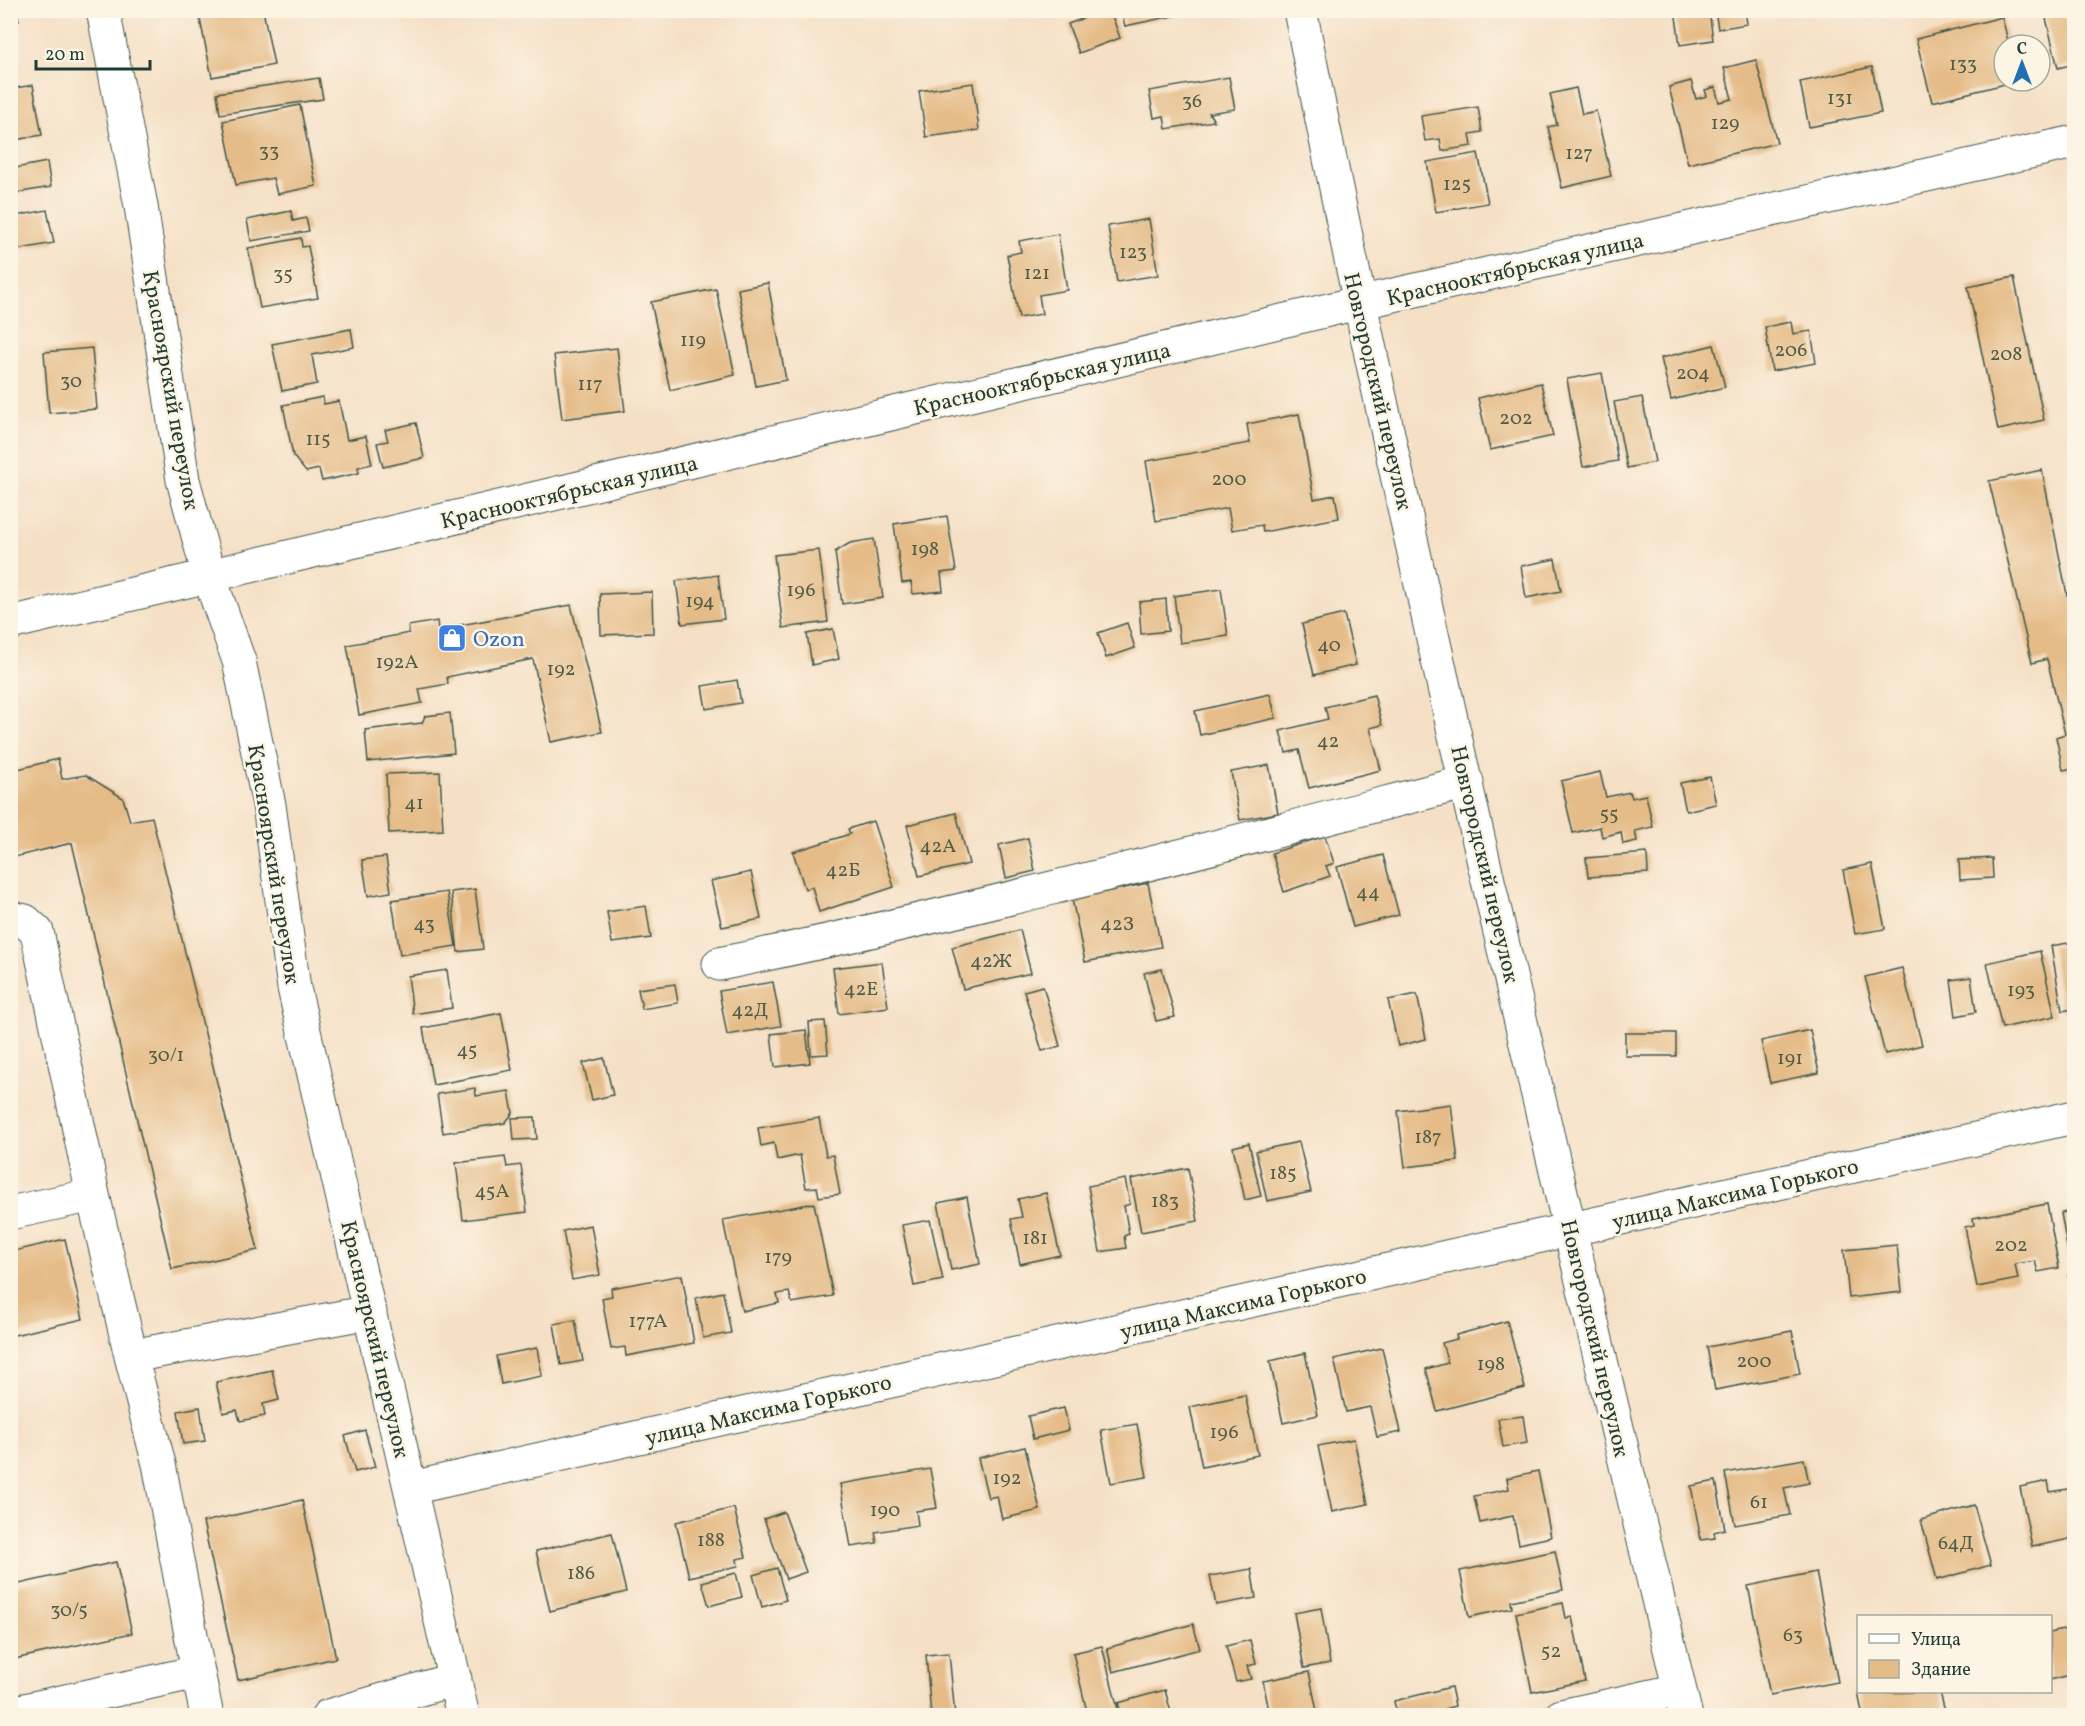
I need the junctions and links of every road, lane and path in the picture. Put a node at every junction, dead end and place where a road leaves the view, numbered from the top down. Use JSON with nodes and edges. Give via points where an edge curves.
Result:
{"nodes":[{"id":1,"x":103,"y":10,"type":"edge"},
{"id":2,"x":1300,"y":10,"type":"edge"},
{"id":3,"x":2074,"y":142,"type":"edge"},
{"id":4,"x":1358,"y":303,"type":"junction"},
{"id":5,"x":209,"y":576,"type":"junction"},
{"id":6,"x":10,"y":623,"type":"edge"},
{"id":7,"x":1467,"y":782,"type":"junction"},
{"id":8,"x":10,"y":918,"type":"edge"},
{"id":9,"x":719,"y":964,"type":"dead end"},
{"id":10,"x":2074,"y":1117,"type":"edge"},
{"id":11,"x":93,"y":1195,"type":"junction"},
{"id":12,"x":10,"y":1213,"type":"edge"},
{"id":13,"x":1570,"y":1230,"type":"junction"},
{"id":14,"x":370,"y":1312,"type":"junction"},
{"id":15,"x":131,"y":1356,"type":"junction"},
{"id":16,"x":411,"y":1488,"type":"junction"},
{"id":17,"x":198,"y":1672,"type":"junction"},
{"id":18,"x":455,"y":1679,"type":"junction"},
{"id":19,"x":1682,"y":1703,"type":"edge"},
{"id":20,"x":10,"y":1713,"type":"edge"},
{"id":21,"x":207,"y":1716,"type":"edge"},
{"id":22,"x":328,"y":1716,"type":"edge"},
{"id":23,"x":463,"y":1716,"type":"edge"},
{"id":24,"x":1561,"y":1716,"type":"edge"}],
"edges":[{"from":1,"to":5,"type":"street","name":"Красноярский переулок","via":[[141,206],[183,480]]},
{"from":2,"to":4,"type":"street","name":"Новгородский переулок"},
{"from":3,"to":4,"type":"street","name":"Краснооктябрьская улица"},
{"from":4,"to":5,"type":"street","name":"Краснооктябрьская улица"},
{"from":4,"to":7,"type":"street","name":"Новгородский переулок"},
{"from":5,"to":6,"type":"street","name":"Краснооктябрьская улица"},
{"from":5,"to":14,"type":"street","name":"Красноярский переулок","via":[[239,661],[269,805],[294,988]]},
{"from":7,"to":9,"type":"street","via":[[1023,897]]},
{"from":7,"to":13,"type":"street","name":"Новгородский переулок"},
{"from":8,"to":11,"type":"street","via":[[25,921],[36,932]]},
{"from":10,"to":13,"type":"street","name":"улица Максима Горького"},
{"from":11,"to":12,"type":"street"},
{"from":11,"to":15,"type":"street"},
{"from":13,"to":16,"type":"street","name":"улица Максима Горького"},
{"from":13,"to":19,"type":"street","name":"Новгородский переулок"},
{"from":14,"to":15,"type":"street"},
{"from":14,"to":16,"type":"street","name":"Красноярский переулок"},
{"from":15,"to":17,"type":"street","via":[[159,1464]]},
{"from":16,"to":18,"type":"street","name":"Красноярский переулок"},
{"from":17,"to":20,"type":"street"},
{"from":17,"to":21,"type":"street"},
{"from":18,"to":22,"type":"street"},
{"from":18,"to":23,"type":"street","name":"Красноярский переулок"},
{"from":19,"to":24,"type":"street"}]}
